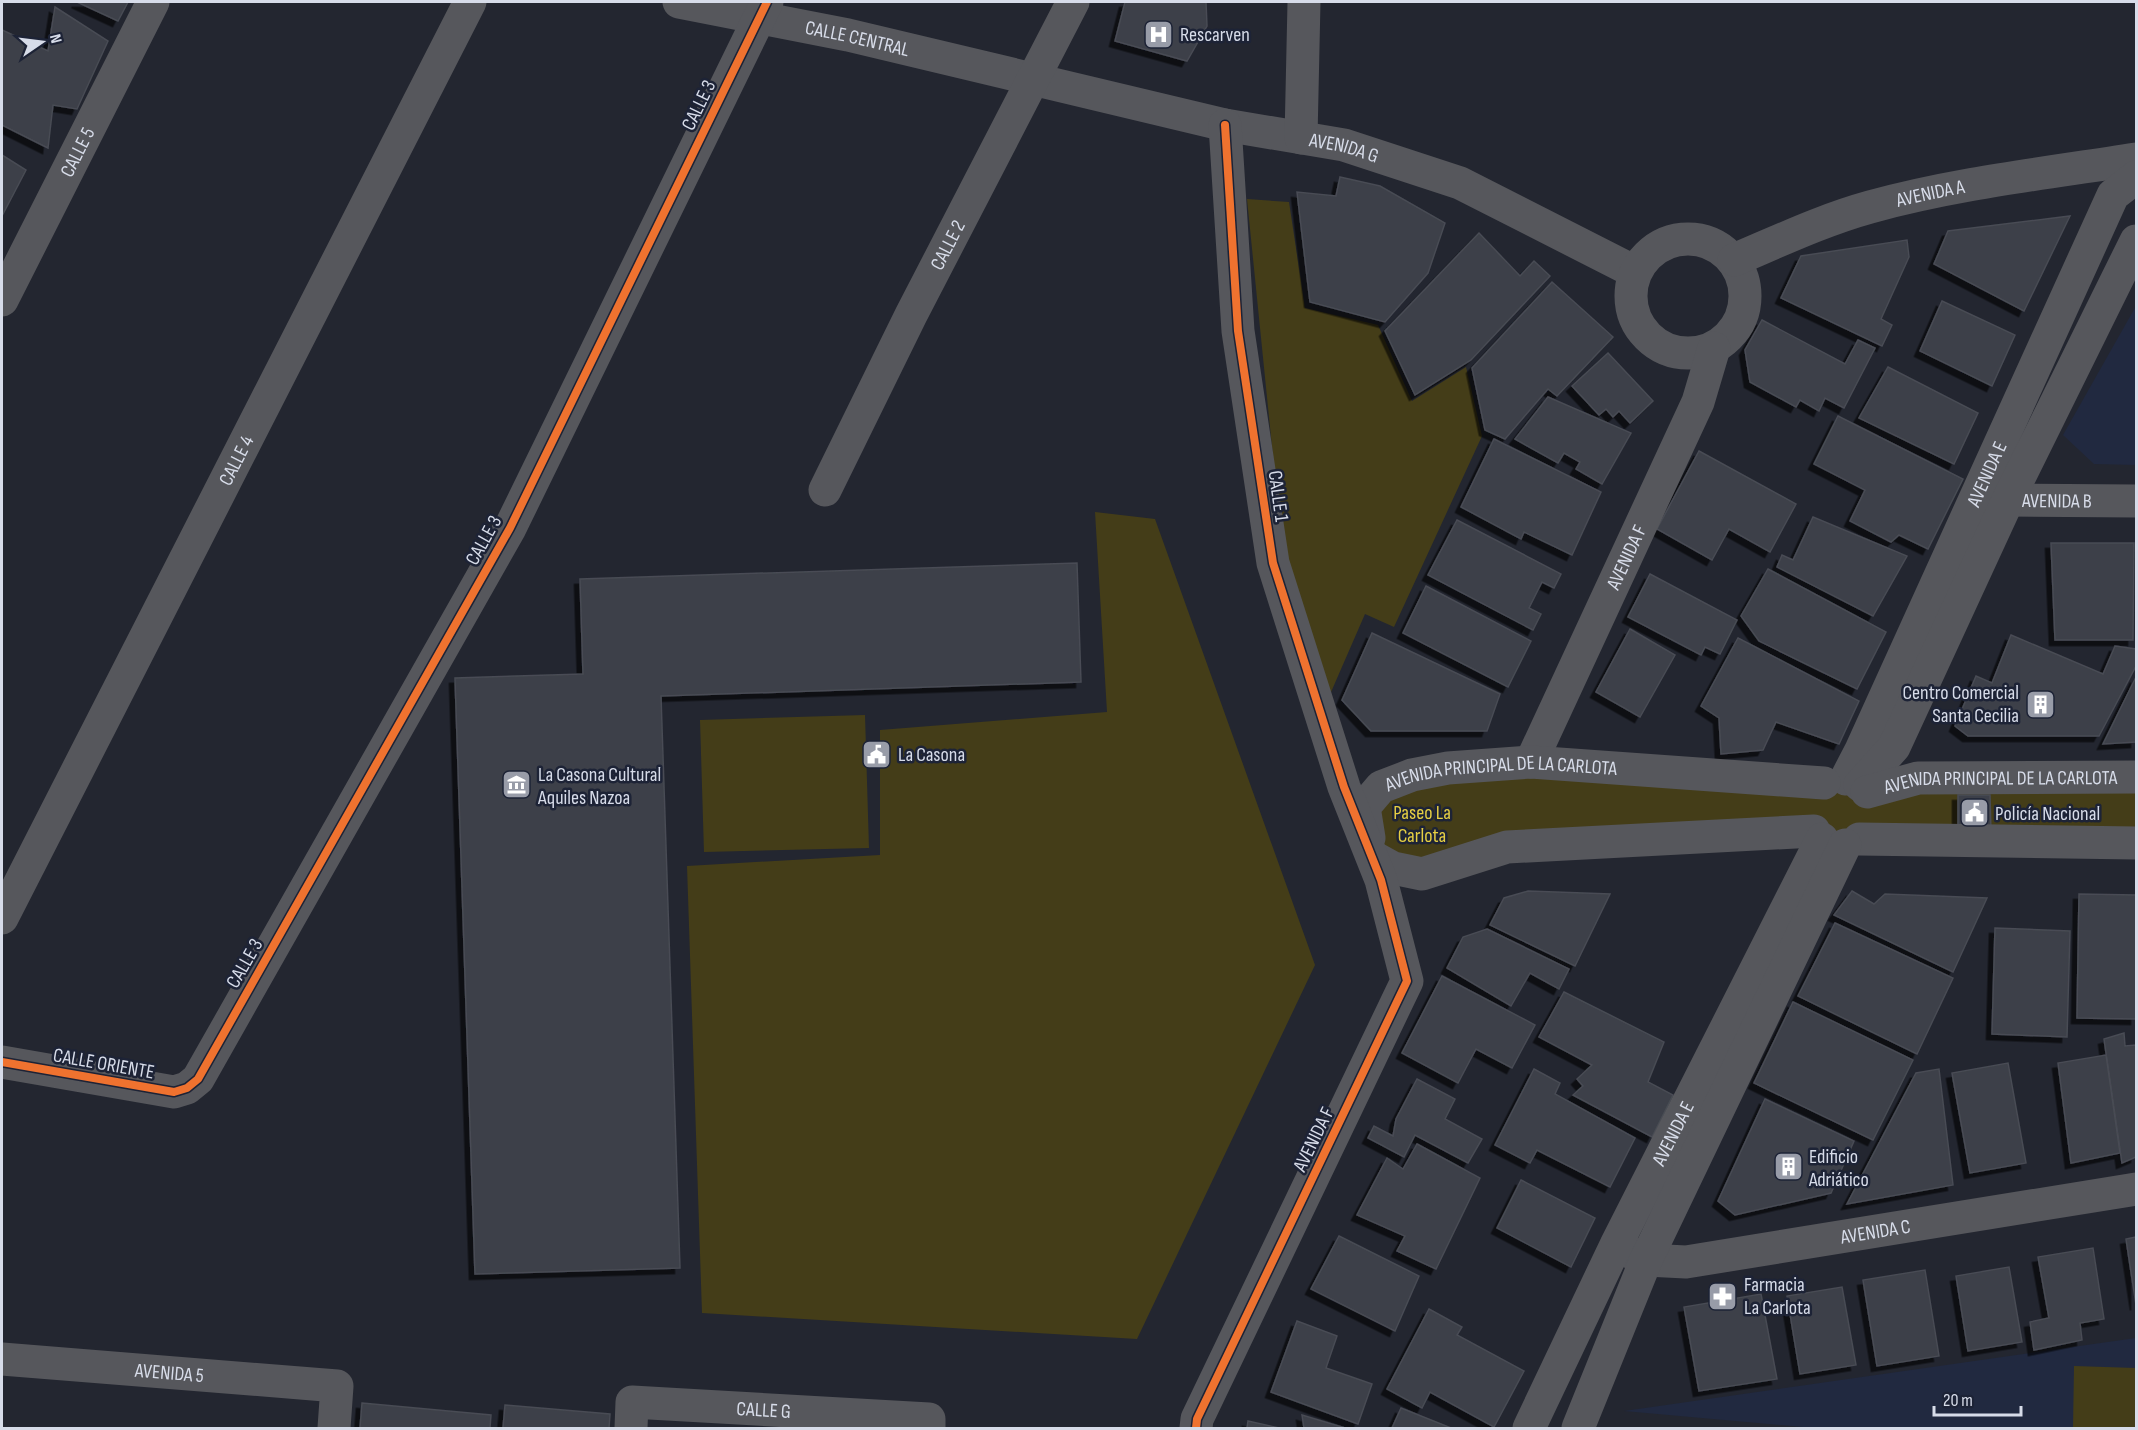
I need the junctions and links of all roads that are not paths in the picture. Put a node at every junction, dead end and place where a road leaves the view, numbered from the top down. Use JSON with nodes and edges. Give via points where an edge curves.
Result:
{"nodes":[{"id":1,"x":153,"y":2,"type":"edge"},
{"id":2,"x":470,"y":2,"type":"edge"},
{"id":3,"x":679,"y":2,"type":"edge"},
{"id":4,"x":1072,"y":2,"type":"edge"},
{"id":5,"x":1304,"y":2,"type":"edge"},
{"id":6,"x":763,"y":8,"type":"edge"},
{"id":7,"x":1033,"y":77,"type":"junction"},
{"id":8,"x":1225,"y":125,"type":"junction"},
{"id":9,"x":1301,"y":138,"type":"junction"},
{"id":10,"x":2136,"y":159,"type":"edge"},
{"id":11,"x":2136,"y":177,"type":"edge"},
{"id":12,"x":2136,"y":240,"type":"edge"},
{"id":13,"x":1734,"y":260,"type":"junction"},
{"id":14,"x":1635,"y":272,"type":"junction"},
{"id":15,"x":2,"y":300,"type":"edge"},
{"id":16,"x":1714,"y":348,"type":"junction"},
{"id":17,"x":825,"y":490,"type":"dead end"},
{"id":18,"x":1994,"y":493,"type":"junction"},
{"id":19,"x":2136,"y":501,"type":"edge"},
{"id":20,"x":1532,"y":762,"type":"junction"},
{"id":21,"x":2136,"y":777,"type":"edge"},
{"id":22,"x":1849,"y":785,"type":"junction"},
{"id":23,"x":1835,"y":839,"type":"junction"},
{"id":24,"x":2136,"y":843,"type":"edge"},
{"id":25,"x":1373,"y":857,"type":"junction"},
{"id":26,"x":2,"y":918,"type":"edge"},
{"id":27,"x":2,"y":1062,"type":"edge"},
{"id":28,"x":198,"y":1079,"type":"joint"},
{"id":29,"x":2136,"y":1189,"type":"edge"},
{"id":30,"x":1616,"y":1245,"type":"junction"},
{"id":31,"x":1646,"y":1260,"type":"junction"},
{"id":32,"x":2,"y":1359,"type":"edge"},
{"id":33,"x":632,"y":1415,"type":"edge"},
{"id":34,"x":929,"y":1424,"type":"edge"},
{"id":35,"x":334,"y":1428,"type":"edge"},
{"id":36,"x":1196,"y":1428,"type":"edge"},
{"id":37,"x":1529,"y":1428,"type":"edge"},
{"id":38,"x":1578,"y":1428,"type":"edge"}],
"edges":[{"from":1,"to":15,"type":"street","name":"CALLE 5"},
{"from":2,"to":26,"type":"street","name":"CALLE 4"},
{"from":3,"to":6,"type":"street","name":"CALLE CENTRAL"},
{"from":4,"to":7,"type":"street","name":"CALLE 2"},
{"from":5,"to":9,"type":"street"},
{"from":6,"to":7,"type":"street","name":"CALLE CENTRAL"},
{"from":6,"to":28,"type":"street","name":"CALLE 3","via":[[510,528]]},
{"from":7,"to":8,"type":"street","name":"AVENIDA G"},
{"from":7,"to":17,"type":"street","name":"CALLE 2"},
{"from":8,"to":9,"type":"street","name":"AVENIDA G"},
{"from":8,"to":25,"type":"street","name":"CALLE 1","via":[[1238,331],[1269,540],[1344,787]]},
{"from":9,"to":14,"type":"street","name":"AVENIDA G","via":[[1344,145],[1460,183]]},
{"from":10,"to":13,"type":"street","name":"AVENIDA A","via":[[1983,183],[1871,207],[1823,222]]},
{"from":11,"to":18,"type":"street","name":"AVENIDA E","via":[[2113,195]]},
{"from":12,"to":18,"type":"street","name":"AVENIDA E"},
{"from":13,"to":14,"type":"street","via":[[1713,244],[1688,238],[1666,242],[1648,254]]},
{"from":13,"to":16,"type":"street","via":[[1744,284],[1744,309],[1738,325]]},
{"from":14,"to":16,"type":"street","via":[[1631,306],[1637,324],[1648,338],[1679,353]]},
{"from":16,"to":20,"type":"street","name":"AVENIDA F","via":[[1698,402]]},
{"from":18,"to":19,"type":"street","name":"AVENIDA B"},
{"from":18,"to":22,"type":"street","name":"AVENIDA E","via":[[1862,750]]},
{"from":20,"to":22,"type":"street","name":"AVENIDA PRINCIPAL DE LA CARLOTA"},
{"from":20,"to":25,"type":"street","name":"AVENIDA PRINCIPAL DE LA CARLOTA","via":[[1429,771],[1382,787],[1364,807]]},
{"from":21,"to":22,"type":"street","name":"AVENIDA PRINCIPAL DE LA CARLOTA","via":[[1918,778]]},
{"from":22,"to":23,"type":"street","via":[[1874,814],[1869,828]]},
{"from":22,"to":23,"type":"street","via":[[1815,791],[1807,808]]},
{"from":23,"to":24,"type":"street"},
{"from":23,"to":25,"type":"street","via":[[1507,847],[1422,874],[1393,868]]},
{"from":23,"to":30,"type":"street","name":"AVENIDA E"},
{"from":23,"to":31,"type":"street","name":"AVENIDA E"},
{"from":25,"to":36,"type":"street","name":"AVENIDA F","via":[[1407,981]]},
{"from":27,"to":28,"type":"street","name":"CALLE ORIENTE","via":[[174,1092]]},
{"from":29,"to":31,"type":"street","name":"AVENIDA C","via":[[1686,1262]]},
{"from":30,"to":31,"type":"street","name":"AVENIDA C"},
{"from":30,"to":37,"type":"street","name":"AVENIDA E"},
{"from":31,"to":38,"type":"street","name":"AVENIDA E"},
{"from":32,"to":35,"type":"street","name":"AVENIDA 5","via":[[337,1386]]},
{"from":33,"to":34,"type":"street","name":"CALLE G"}]}
